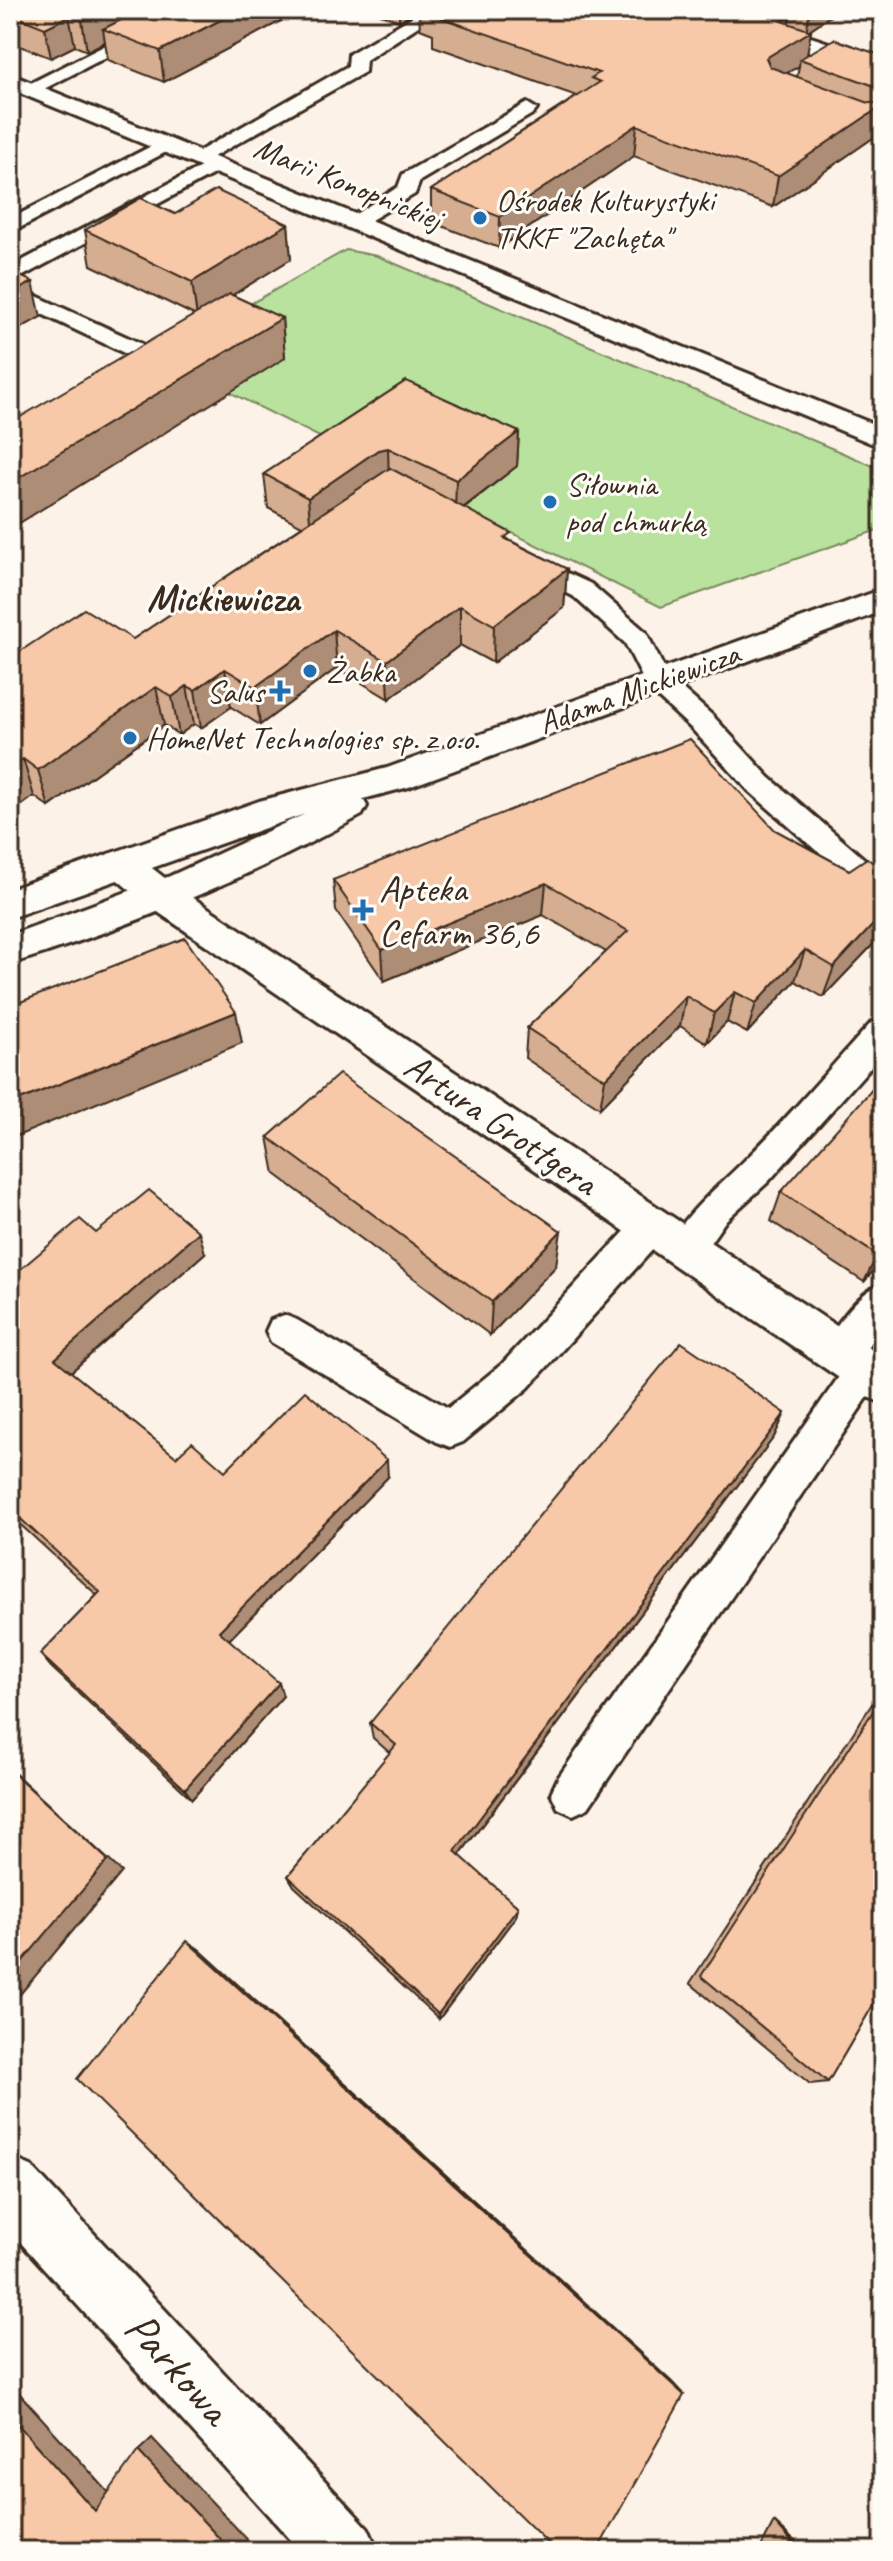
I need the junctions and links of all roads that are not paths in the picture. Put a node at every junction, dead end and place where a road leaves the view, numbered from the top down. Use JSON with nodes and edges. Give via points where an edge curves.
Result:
{"nodes":[{"id":1,"x":189,"y":10,"type":"edge"},
{"id":2,"x":708,"y":10,"type":"edge"},
{"id":3,"x":417,"y":19,"type":"dead end"},
{"id":4,"x":835,"y":53,"type":"junction"},
{"id":5,"x":812,"y":66,"type":"edge"},
{"id":6,"x":883,"y":69,"type":"edge"},
{"id":7,"x":20,"y":85,"type":"edge"},
{"id":8,"x":527,"y":109,"type":"dead end"},
{"id":9,"x":165,"y":145,"type":"junction"},
{"id":10,"x":206,"y":162,"type":"junction"},
{"id":11,"x":354,"y":222,"type":"junction"},
{"id":12,"x":10,"y":227,"type":"edge"},
{"id":13,"x":10,"y":276,"type":"edge"},
{"id":14,"x":10,"y":291,"type":"edge"},
{"id":15,"x":114,"y":381,"type":"edge"},
{"id":16,"x":883,"y":439,"type":"edge"},
{"id":17,"x":500,"y":548,"type":"edge"},
{"id":18,"x":883,"y":599,"type":"edge"},
{"id":19,"x":657,"y":681,"type":"junction"},
{"id":20,"x":396,"y":778,"type":"junction"},
{"id":21,"x":121,"y":863,"type":"junction"},
{"id":22,"x":883,"y":892,"type":"edge"},
{"id":23,"x":162,"y":896,"type":"junction"},
{"id":24,"x":10,"y":904,"type":"edge"},
{"id":25,"x":10,"y":950,"type":"edge"},
{"id":26,"x":883,"y":1031,"type":"edge"},
{"id":27,"x":669,"y":1237,"type":"junction"},
{"id":28,"x":883,"y":1299,"type":"edge"},
{"id":29,"x":284,"y":1331,"type":"dead end"},
{"id":30,"x":863,"y":1368,"type":"edge"},
{"id":31,"x":573,"y":1793,"type":"dead end"},
{"id":32,"x":10,"y":2187,"type":"edge"},
{"id":33,"x":345,"y":2551,"type":"edge"}],
"edges":[{"from":1,"to":7,"type":"lane"},
{"from":2,"to":4,"type":"street"},
{"from":3,"to":10,"type":"lane","via":[[356,58],[358,68]]},
{"from":4,"to":5,"type":"lane"},
{"from":4,"to":6,"type":"street"},
{"from":7,"to":9,"type":"street","name":"Marii Konopnickiej"},
{"from":8,"to":11,"type":"lane","via":[[410,178],[408,190]]},
{"from":9,"to":10,"type":"street","name":"Marii Konopnickiej"},
{"from":9,"to":12,"type":"lane"},
{"from":10,"to":11,"type":"street","name":"Marii Konopnickiej"},
{"from":10,"to":13,"type":"lane"},
{"from":11,"to":16,"type":"street","name":"Marii Konopnickiej"},
{"from":14,"to":15,"type":"lane","via":[[154,358]]},
{"from":17,"to":19,"type":"lane","via":[[582,590],[636,638]]},
{"from":18,"to":19,"type":"street","name":"Adama Mickiewicza"},
{"from":19,"to":20,"type":"street","name":"Adama Mickiewicza"},
{"from":19,"to":22,"type":"lane","via":[[759,784]]},
{"from":20,"to":21,"type":"street","name":"Adama Mickiewicza","via":[[272,810]]},
{"from":20,"to":23,"type":"street","name":"Adama Mickiewicza","via":[[302,833]]},
{"from":21,"to":23,"type":"street","name":"Artura Grottgera"},
{"from":21,"to":24,"type":"street","name":"Adama Mickiewicza"},
{"from":23,"to":25,"type":"street","name":"Adama Mickiewicza"},
{"from":23,"to":27,"type":"street","name":"Artura Grottgera"},
{"from":26,"to":27,"type":"lane","via":[[756,1172],[714,1210]]},
{"from":27,"to":29,"type":"lane","via":[[450,1430]]},
{"from":27,"to":30,"type":"street","name":"Artura Grottgera"},
{"from":28,"to":30,"type":"lane"},
{"from":30,"to":31,"type":"lane"},
{"from":32,"to":33,"type":"street","name":"Parkowa"}]}
